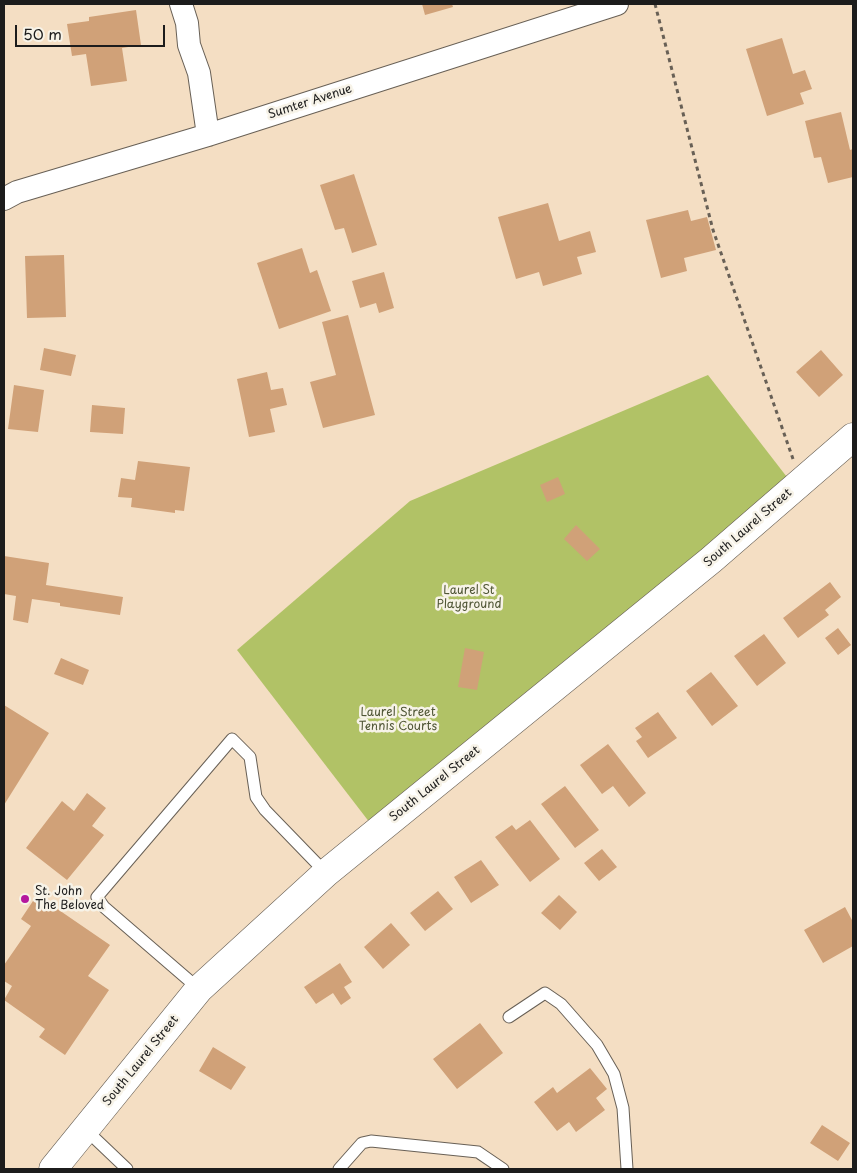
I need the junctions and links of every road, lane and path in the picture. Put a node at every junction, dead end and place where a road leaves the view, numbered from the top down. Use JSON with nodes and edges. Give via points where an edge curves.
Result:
{"nodes":[{"id":1,"x":181,"y":4,"type":"edge"},
{"id":2,"x":618,"y":4,"type":"edge"},
{"id":3,"x":655,"y":4,"type":"edge"},
{"id":4,"x":208,"y":135,"type":"junction"},
{"id":5,"x":4,"y":199,"type":"edge"},
{"id":6,"x":853,"y":436,"type":"edge"},
{"id":7,"x":795,"y":467,"type":"dead end"},
{"id":8,"x":326,"y":873,"type":"junction"},
{"id":9,"x":199,"y":989,"type":"junction"},
{"id":10,"x":510,"y":1017,"type":"dead end"},
{"id":11,"x":85,"y":1129,"type":"junction"},
{"id":12,"x":53,"y":1169,"type":"edge"},
{"id":13,"x":127,"y":1169,"type":"edge"},
{"id":14,"x":338,"y":1169,"type":"edge"},
{"id":15,"x":503,"y":1169,"type":"edge"},
{"id":16,"x":627,"y":1169,"type":"edge"}],
"edges":[{"from":1,"to":4,"type":"street","via":[[189,45],[199,73]]},
{"from":2,"to":4,"type":"street","name":"Sumter Avenue"},
{"from":3,"to":7,"type":"path","via":[[713,230]]},
{"from":4,"to":5,"type":"street","name":"Sumter Avenue","via":[[17,192]]},
{"from":6,"to":8,"type":"street","name":"South Laurel Street","via":[[711,560]]},
{"from":8,"to":9,"type":"street","name":"South Laurel Street"},
{"from":8,"to":9,"type":"lane","via":[[264,810],[256,797],[250,758],[232,739],[97,897],[104,907]]},
{"from":9,"to":11,"type":"street","name":"South Laurel Street"},
{"from":10,"to":16,"type":"lane","via":[[545,993],[561,1004],[597,1045],[614,1074],[623,1108]]},
{"from":11,"to":12,"type":"street","name":"South Laurel Street"},
{"from":11,"to":13,"type":"lane"},
{"from":14,"to":15,"type":"lane","via":[[362,1143],[371,1141],[478,1152]]}]}
